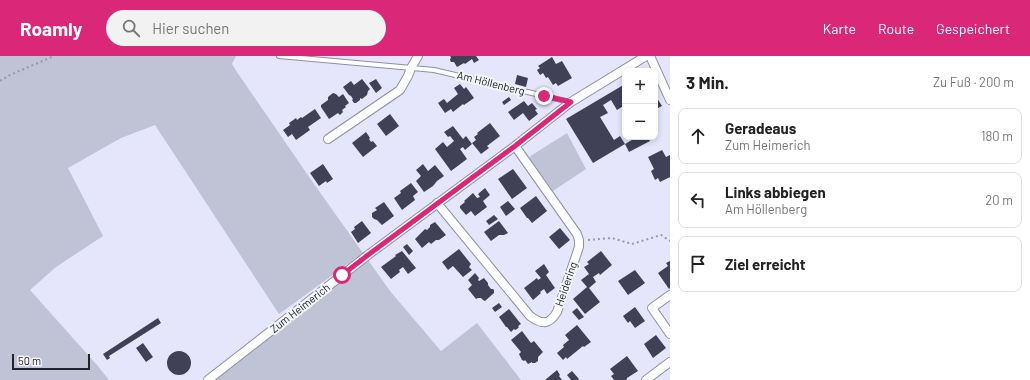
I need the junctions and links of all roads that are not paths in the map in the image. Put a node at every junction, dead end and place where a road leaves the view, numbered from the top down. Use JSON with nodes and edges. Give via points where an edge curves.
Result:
{"nodes":[{"id":1,"x":279,"y":56,"type":"edge"},
{"id":2,"x":418,"y":56,"type":"edge"},
{"id":3,"x":646,"y":56,"type":"edge"},
{"id":4,"x":650,"y":56,"type":"edge"},
{"id":5,"x":411,"y":68,"type":"junction"},
{"id":6,"x":670,"y":100,"type":"edge"},
{"id":7,"x":571,"y":102,"type":"junction"},
{"id":8,"x":328,"y":139,"type":"dead end"},
{"id":9,"x":515,"y":146,"type":"junction"},
{"id":10,"x":437,"y":204,"type":"junction"},
{"id":11,"x":670,"y":295,"type":"edge"},
{"id":12,"x":670,"y":334,"type":"edge"},
{"id":13,"x":670,"y":362,"type":"edge"},
{"id":14,"x":208,"y":380,"type":"edge"},
{"id":15,"x":646,"y":380,"type":"edge"}],
"edges":[{"from":1,"to":5,"type":"lane","name":"Am Höllenberg"},
{"from":2,"to":5,"type":"street"},
{"from":3,"to":7,"type":"street","name":"Zum Heimerich"},
{"from":4,"to":6,"type":"street"},
{"from":5,"to":7,"type":"lane","name":"Am Höllenberg","via":[[434,70]]},
{"from":5,"to":8,"type":"street","via":[[400,90]]},
{"from":7,"to":9,"type":"street","name":"Zum Heimerich"},
{"from":9,"to":10,"type":"street","name":"Zum Heimerich"},
{"from":9,"to":10,"type":"street","name":"Heidering","via":[[579,240],[579,247],[557,312],[549,321],[543,323],[530,316]]},
{"from":10,"to":14,"type":"street","name":"Zum Heimerich"},
{"from":11,"to":12,"type":"street","via":[[652,308]]},
{"from":13,"to":15,"type":"street"}]}
